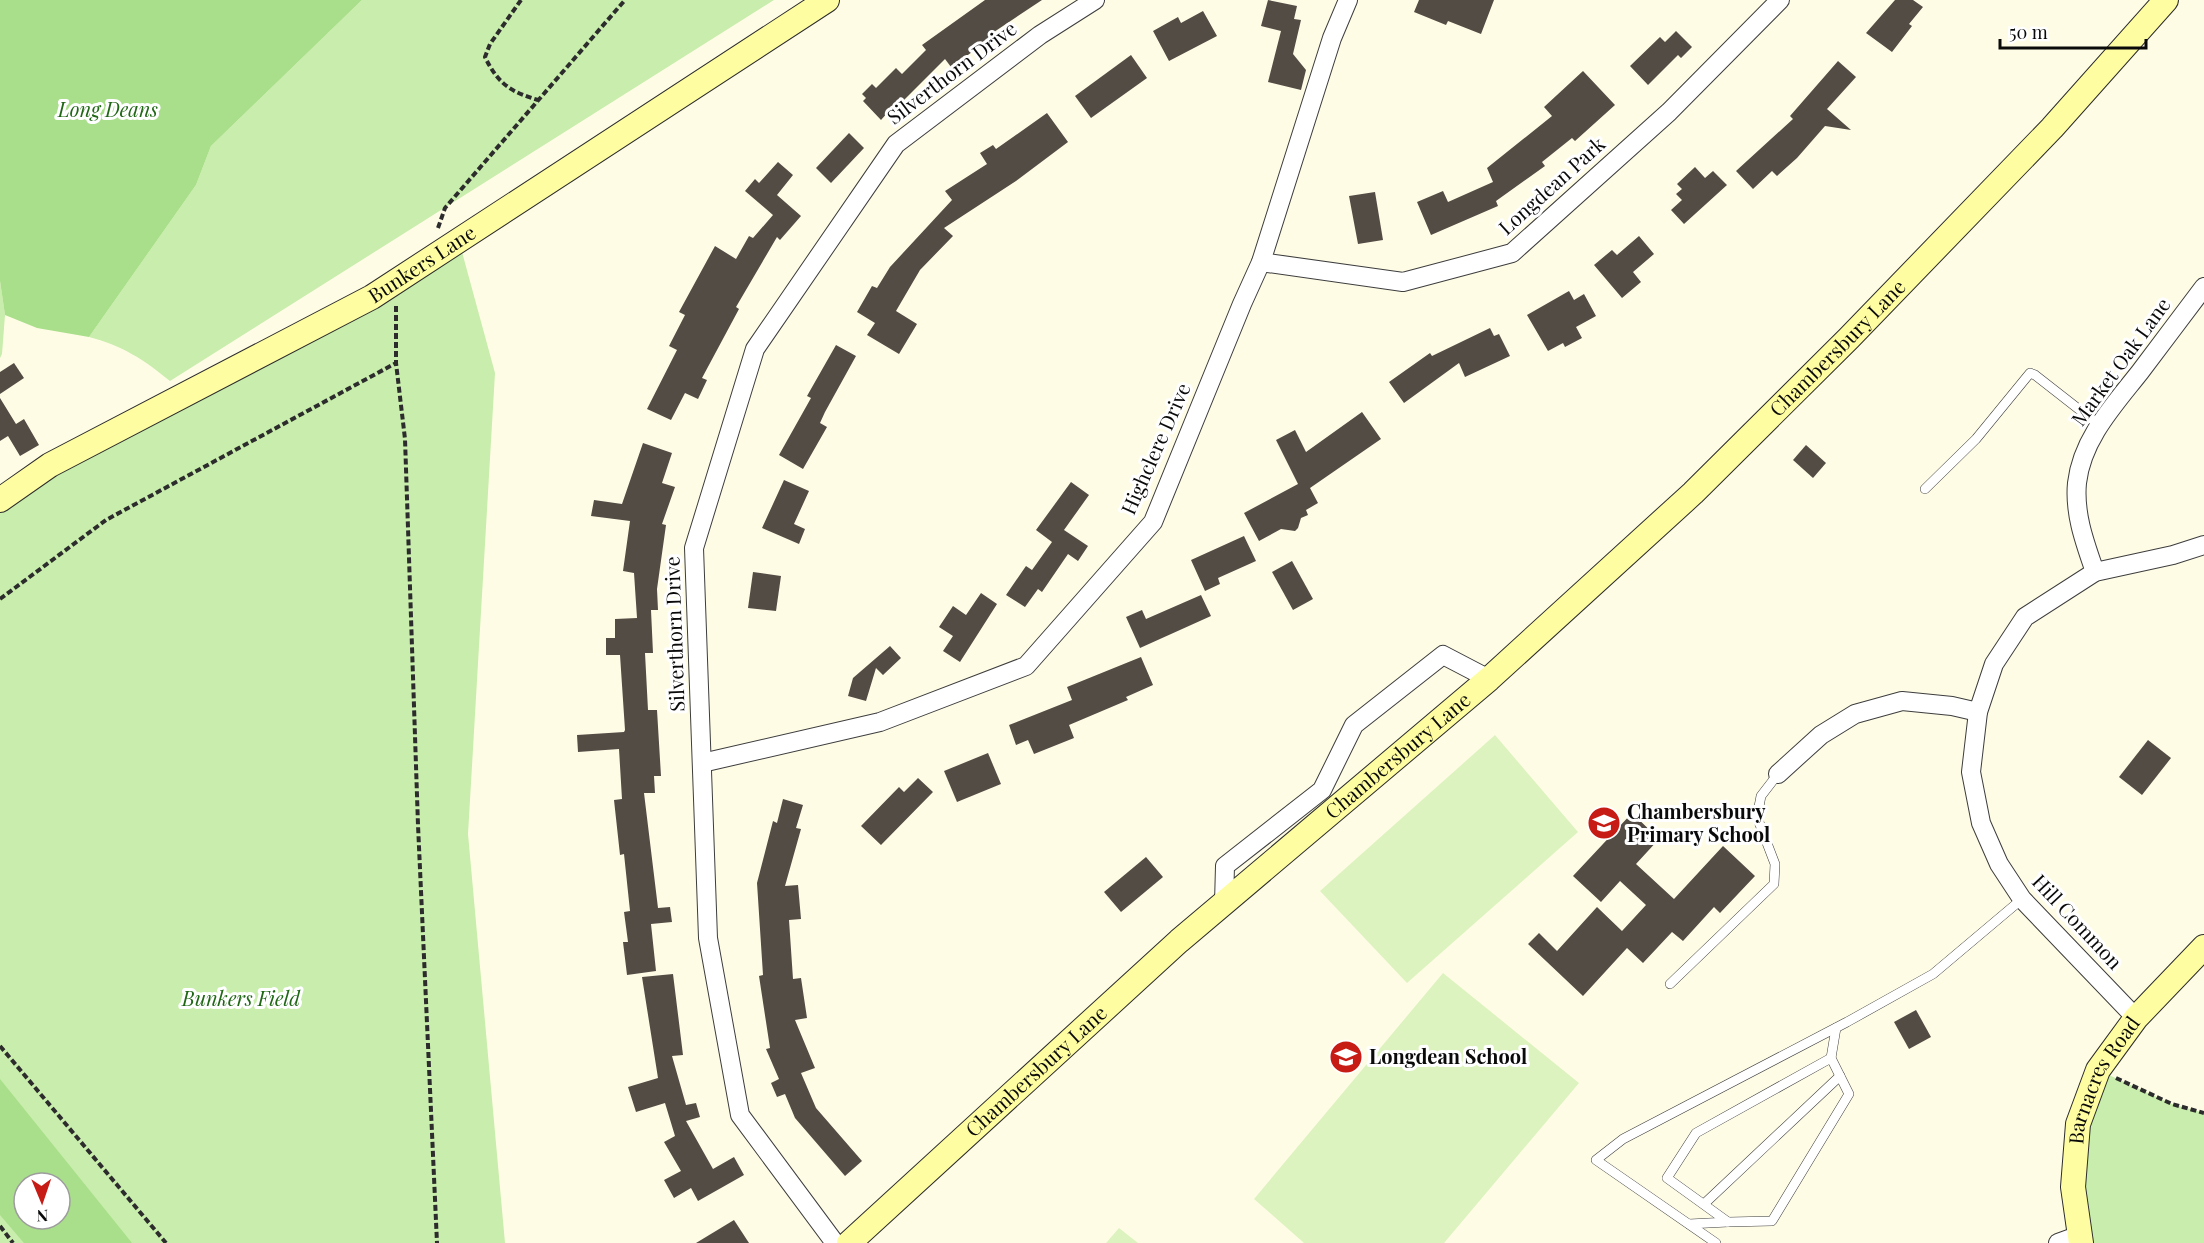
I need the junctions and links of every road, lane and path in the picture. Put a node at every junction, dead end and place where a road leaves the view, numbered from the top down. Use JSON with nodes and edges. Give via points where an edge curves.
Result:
{"nodes":[{"id":1,"x":522,"y":0,"type":"edge"},
{"id":2,"x":625,"y":0,"type":"edge"},
{"id":3,"x":828,"y":0,"type":"edge"},
{"id":4,"x":1095,"y":0,"type":"edge"},
{"id":5,"x":1348,"y":0,"type":"edge"},
{"id":6,"x":1780,"y":0,"type":"edge"},
{"id":7,"x":2166,"y":0,"type":"edge"},
{"id":8,"x":538,"y":100,"type":"junction"},
{"id":9,"x":442,"y":252,"type":"junction"},
{"id":10,"x":1261,"y":262,"type":"junction"},
{"id":11,"x":397,"y":282,"type":"junction"},
{"id":12,"x":2204,"y":287,"type":"edge"},
{"id":13,"x":396,"y":363,"type":"junction"},
{"id":14,"x":2099,"y":425,"type":"junction"},
{"id":15,"x":1925,"y":489,"type":"dead end"},
{"id":16,"x":0,"y":500,"type":"edge"},
{"id":17,"x":2204,"y":545,"type":"edge"},
{"id":18,"x":2095,"y":572,"type":"junction"},
{"id":19,"x":0,"y":599,"type":"edge"},
{"id":20,"x":1490,"y":679,"type":"junction"},
{"id":21,"x":1978,"y":712,"type":"junction"},
{"id":22,"x":702,"y":762,"type":"junction"},
{"id":23,"x":1778,"y":774,"type":"joint"},
{"id":24,"x":2022,"y":899,"type":"junction"},
{"id":25,"x":1224,"y":903,"type":"junction"},
{"id":26,"x":2204,"y":947,"type":"edge"},
{"id":27,"x":1670,"y":984,"type":"dead end"},
{"id":28,"x":2136,"y":1018,"type":"junction"},
{"id":29,"x":1836,"y":1028,"type":"junction"},
{"id":30,"x":0,"y":1046,"type":"edge"},
{"id":31,"x":1831,"y":1058,"type":"junction"},
{"id":32,"x":2098,"y":1070,"type":"junction"},
{"id":33,"x":1840,"y":1076,"type":"junction"},
{"id":34,"x":2204,"y":1113,"type":"edge"},
{"id":35,"x":1704,"y":1204,"type":"junction"},
{"id":36,"x":1728,"y":1222,"type":"junction"},
{"id":37,"x":1688,"y":1224,"type":"junction"},
{"id":38,"x":0,"y":1226,"type":"edge"},
{"id":39,"x":2073,"y":1240,"type":"edge"},
{"id":40,"x":13,"y":1243,"type":"edge"},
{"id":41,"x":166,"y":1243,"type":"edge"},
{"id":42,"x":437,"y":1243,"type":"edge"},
{"id":43,"x":835,"y":1243,"type":"edge"},
{"id":44,"x":849,"y":1243,"type":"edge"},
{"id":45,"x":1716,"y":1243,"type":"edge"}],
"edges":[{"from":1,"to":8,"type":"path","via":[[485,57],[493,73],[516,93]]},
{"from":2,"to":8,"type":"path"},
{"from":3,"to":9,"type":"street","name":"Bunkers Lane"},
{"from":4,"to":22,"type":"street","name":"Silverthorn Drive","via":[[1040,35],[896,144],[755,349],[694,548]]},
{"from":5,"to":10,"type":"street","name":"Highclere Drive","via":[[1332,38]]},
{"from":6,"to":10,"type":"street","name":"Longdean Park","via":[[1669,112],[1512,254],[1403,282]]},
{"from":7,"to":20,"type":"street","name":"Chambersbury Lane","via":[[2052,128],[1849,338],[1693,493]]},
{"from":8,"to":9,"type":"path","via":[[445,208],[436,233]]},
{"from":9,"to":11,"type":"street","name":"Bunkers Lane"},
{"from":10,"to":22,"type":"street","name":"Highclere Drive","via":[[1153,522],[1026,666],[880,722]]},
{"from":11,"to":13,"type":"path"},
{"from":11,"to":16,"type":"street","name":"Bunkers Lane","via":[[50,465]]},
{"from":12,"to":14,"type":"street","name":"Market Oak Lane"},
{"from":13,"to":19,"type":"path","via":[[106,520]]},
{"from":13,"to":42,"type":"path","via":[[405,439]]},
{"from":14,"to":15,"type":"lane","via":[[2030,373],[1976,439]]},
{"from":14,"to":18,"type":"street","name":"Market Oak Lane","via":[[2083,454],[2077,483],[2081,533]]},
{"from":17,"to":18,"type":"street","name":"Hill Common"},
{"from":18,"to":21,"type":"street","name":"Hill Common","via":[[2025,617],[1994,664]]},
{"from":20,"to":25,"type":"street","name":"Chambersbury Lane"},
{"from":20,"to":25,"type":"street","name":"Chambersbury Lane","via":[[1443,655],[1354,724],[1322,790],[1225,866]]},
{"from":21,"to":23,"type":"street","via":[[1902,701],[1854,714],[1821,735]]},
{"from":21,"to":24,"type":"street","name":"Hill Common","via":[[1971,772],[1982,823],[1999,864]]},
{"from":22,"to":43,"type":"street","name":"Silverthorn Drive","via":[[708,938],[740,1115]]},
{"from":23,"to":27,"type":"lane","via":[[1761,796],[1757,817],[1775,864],[1774,884]]},
{"from":24,"to":28,"type":"street","name":"Hill Common"},
{"from":24,"to":29,"type":"lane","via":[[1933,974]]},
{"from":25,"to":44,"type":"street","name":"Chambersbury Lane"},
{"from":26,"to":28,"type":"street","name":"Barnacres Road"},
{"from":28,"to":32,"type":"street","name":"Barnacres Road"},
{"from":29,"to":31,"type":"lane"},
{"from":29,"to":37,"type":"lane","via":[[1623,1139],[1596,1160]]},
{"from":30,"to":41,"type":"path"},
{"from":31,"to":33,"type":"lane"},
{"from":31,"to":35,"type":"lane","via":[[1696,1133],[1667,1178]]},
{"from":32,"to":34,"type":"path","via":[[2172,1104]]},
{"from":32,"to":39,"type":"street","name":"Barnacres Road","via":[[2078,1124]]},
{"from":33,"to":35,"type":"lane"},
{"from":33,"to":36,"type":"lane","via":[[1849,1094],[1772,1221]]},
{"from":35,"to":36,"type":"lane"},
{"from":36,"to":37,"type":"lane"},
{"from":37,"to":45,"type":"lane"},
{"from":38,"to":40,"type":"path"}]}
